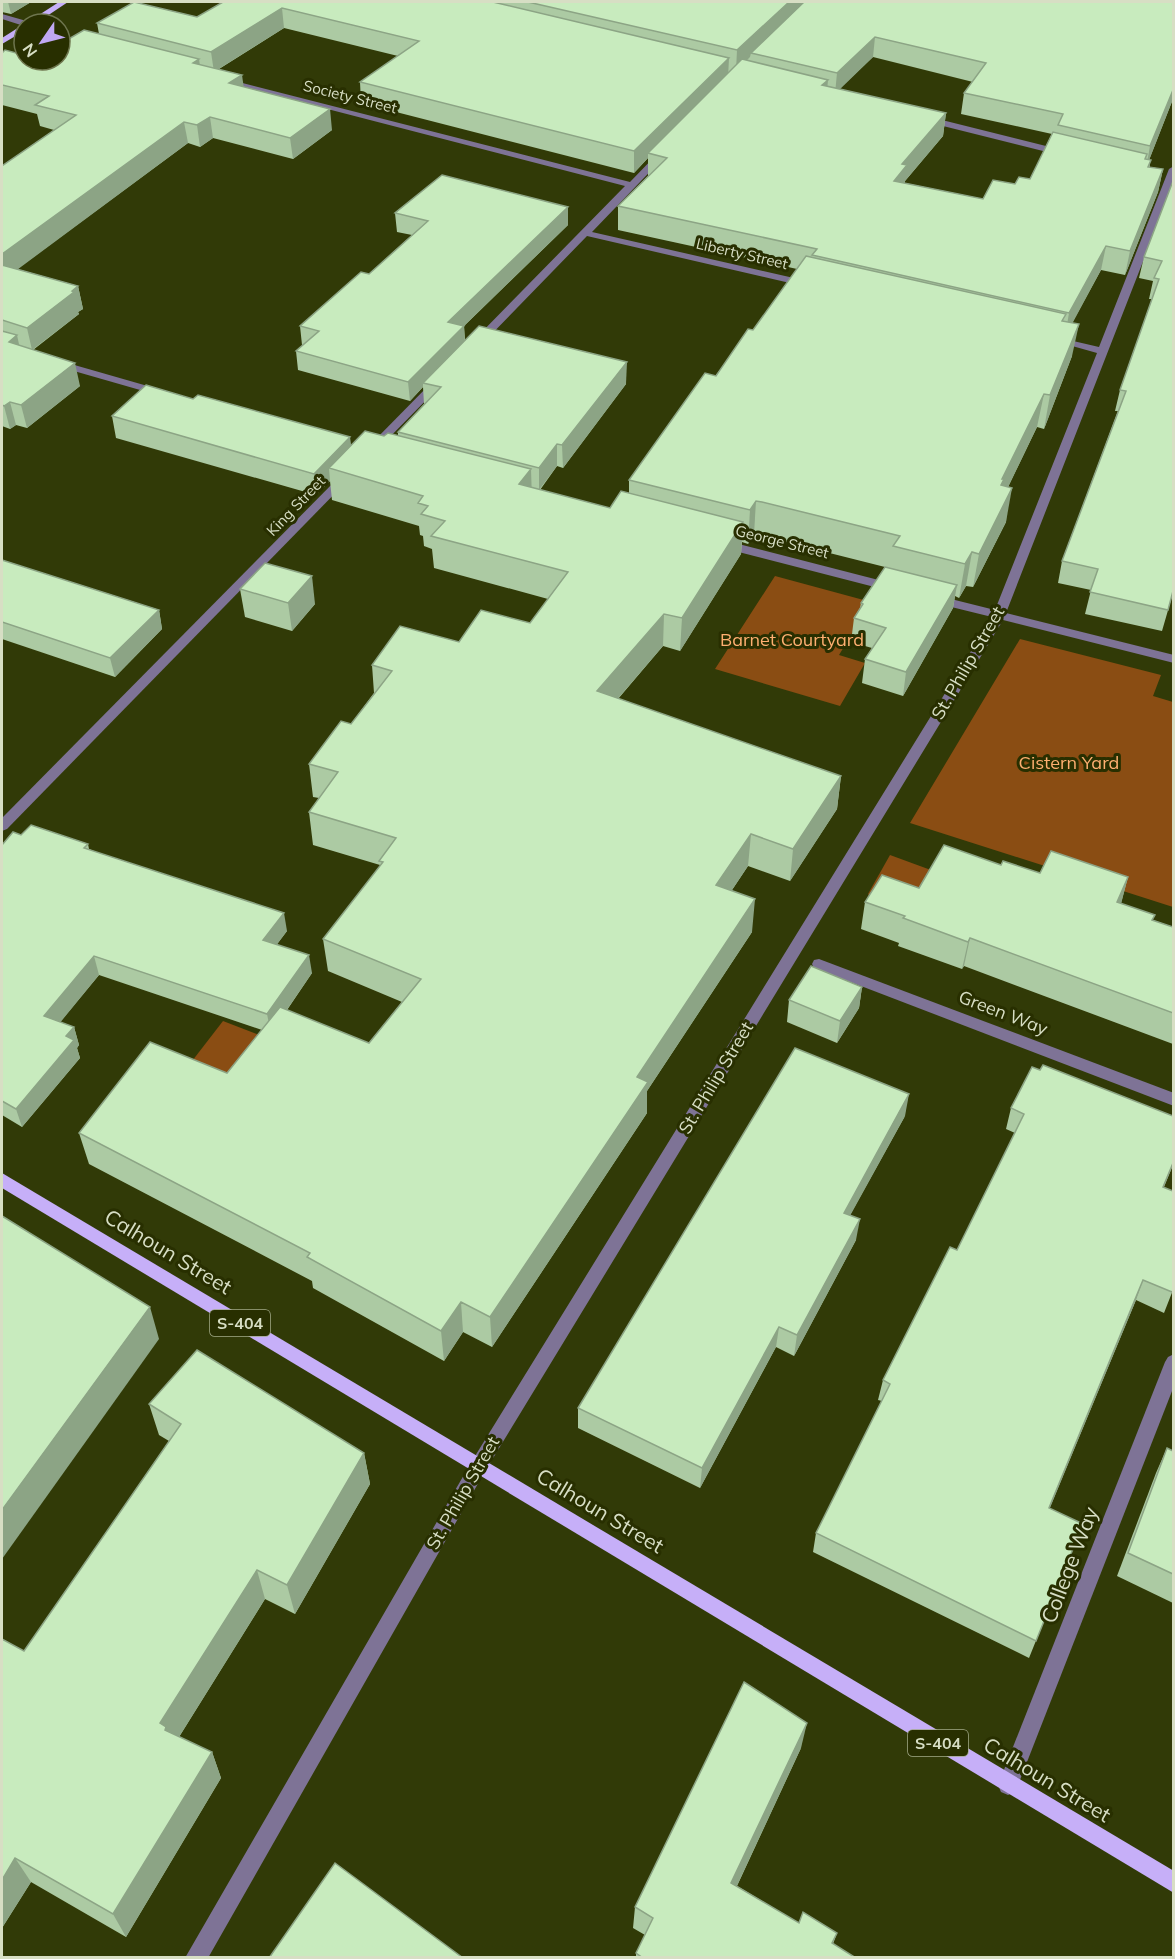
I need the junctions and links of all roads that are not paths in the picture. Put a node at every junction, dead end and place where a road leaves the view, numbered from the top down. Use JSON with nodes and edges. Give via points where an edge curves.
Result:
{"nodes":[{"id":1,"x":64,"y":2,"type":"edge"},
{"id":2,"x":48,"y":12,"type":"edge"},
{"id":3,"x":72,"y":41,"type":"edge"},
{"id":4,"x":92,"y":46,"type":"edge"},
{"id":5,"x":212,"y":77,"type":"edge"},
{"id":6,"x":916,"y":117,"type":"edge"},
{"id":7,"x":673,"y":142,"type":"edge"},
{"id":8,"x":1073,"y":155,"type":"edge"},
{"id":9,"x":1169,"y":176,"type":"edge"},
{"id":10,"x":632,"y":185,"type":"junction"},
{"id":11,"x":585,"y":233,"type":"junction"},
{"id":12,"x":817,"y":286,"type":"edge"},
{"id":13,"x":1048,"y":338,"type":"edge"},
{"id":14,"x":469,"y":351,"type":"edge"},
{"id":15,"x":1103,"y":351,"type":"junction"},
{"id":16,"x":40,"y":358,"type":"edge"},
{"id":17,"x":444,"y":376,"type":"edge"},
{"id":18,"x":171,"y":396,"type":"edge"},
{"id":19,"x":706,"y":540,"type":"edge"},
{"id":20,"x":906,"y":591,"type":"edge"},
{"id":21,"x":928,"y":597,"type":"edge"},
{"id":22,"x":999,"y":615,"type":"junction"},
{"id":23,"x":1173,"y":659,"type":"edge"},
{"id":24,"x":2,"y":826,"type":"edge"},
{"id":25,"x":819,"y":963,"type":"dead end"},
{"id":26,"x":1173,"y":1100,"type":"edge"},
{"id":27,"x":2,"y":1180,"type":"edge"},
{"id":28,"x":1173,"y":1362,"type":"edge"},
{"id":29,"x":478,"y":1467,"type":"junction"},
{"id":30,"x":1008,"y":1785,"type":"junction"},
{"id":31,"x":1173,"y":1883,"type":"edge"},
{"id":32,"x":196,"y":1958,"type":"edge"}],
"edges":[{"from":1,"to":2,"type":"main road"},
{"from":3,"to":4,"type":"street"},
{"from":5,"to":10,"type":"street","name":"Society Street"},
{"from":6,"to":8,"type":"street"},
{"from":7,"to":10,"type":"street"},
{"from":9,"to":15,"type":"street","name":"St. Philip Street"},
{"from":10,"to":11,"type":"street"},
{"from":11,"to":12,"type":"street","name":"Liberty Street"},
{"from":11,"to":14,"type":"street"},
{"from":13,"to":15,"type":"street"},
{"from":15,"to":22,"type":"street","name":"St. Philip Street"},
{"from":16,"to":18,"type":"street"},
{"from":17,"to":24,"type":"street","name":"King Street"},
{"from":19,"to":20,"type":"street","name":"George Street"},
{"from":21,"to":22,"type":"street"},
{"from":22,"to":23,"type":"street"},
{"from":22,"to":29,"type":"street","name":"St. Philip Street"},
{"from":25,"to":26,"type":"street","name":"Green Way"},
{"from":27,"to":29,"type":"main road","name":"Calhoun Street","number":"S-404"},
{"from":28,"to":30,"type":"street","name":"College Way"},
{"from":29,"to":30,"type":"main road","name":"Calhoun Street","number":"S-404"},
{"from":29,"to":32,"type":"street","name":"St. Philip Street"},
{"from":30,"to":31,"type":"main road","name":"Calhoun Street","number":"S-404"}]}
